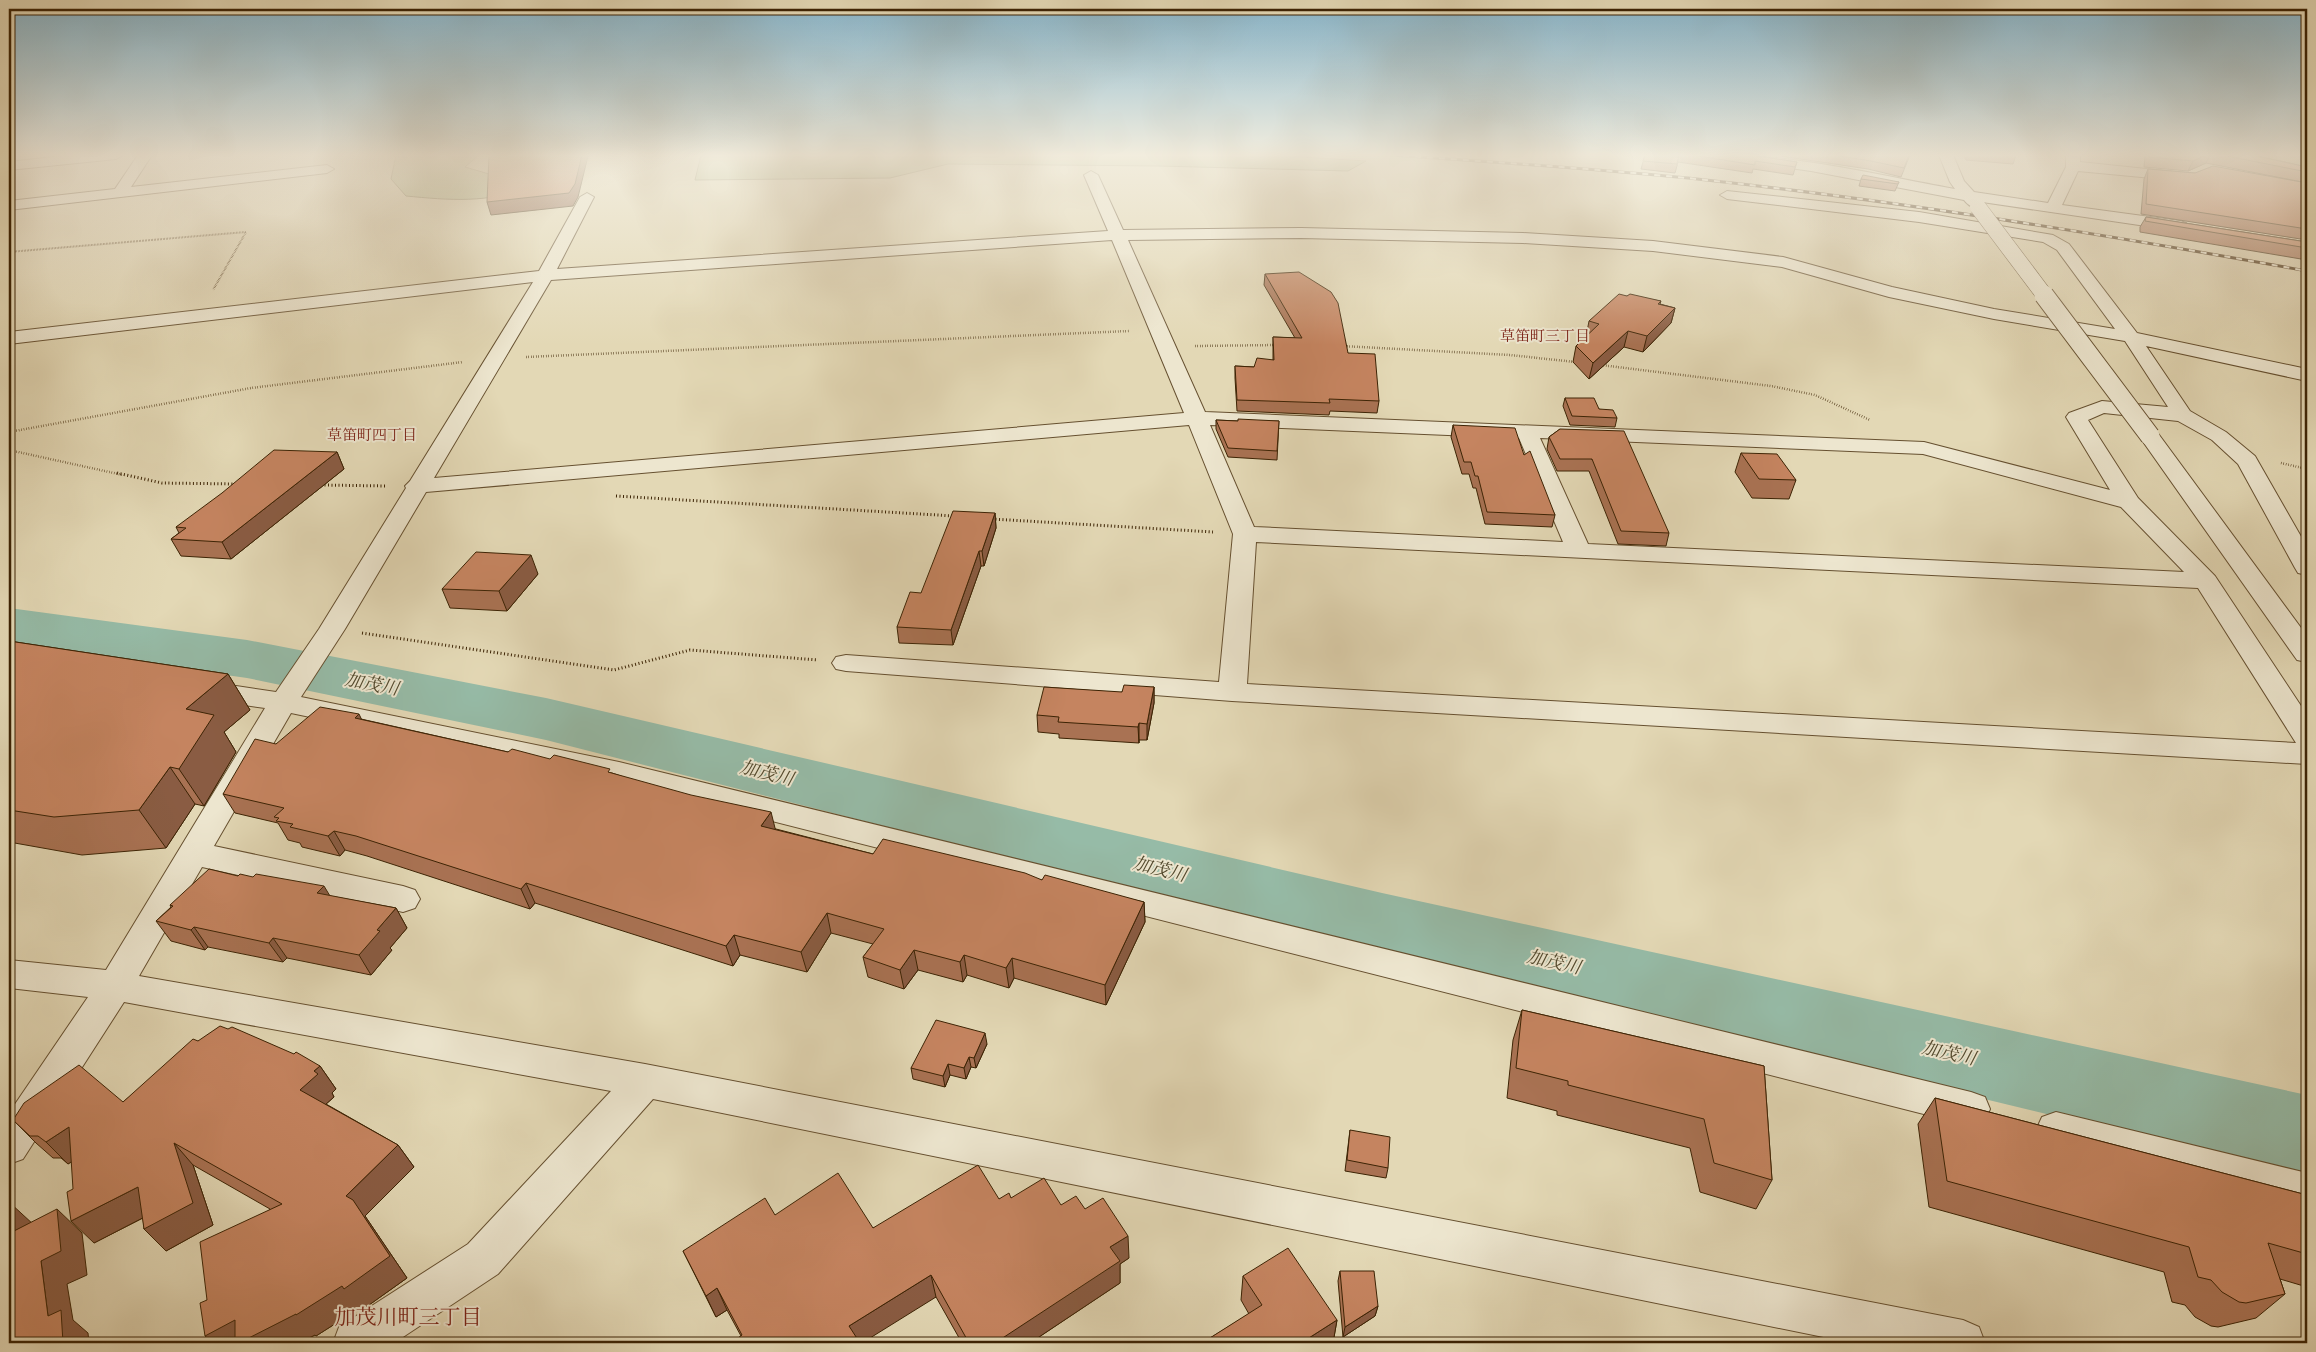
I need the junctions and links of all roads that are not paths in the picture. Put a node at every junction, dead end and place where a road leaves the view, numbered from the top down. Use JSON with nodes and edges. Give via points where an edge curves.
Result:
{"nodes":[{"id":1,"x":575,"y":218,"type":"edge"},
{"id":2,"x":1110,"y":218,"type":"edge"},
{"id":3,"x":1926,"y":218,"type":"edge"},
{"id":4,"x":1986,"y":218,"type":"edge"},
{"id":5,"x":2125,"y":218,"type":"edge"},
{"id":6,"x":2190,"y":228,"type":"edge"},
{"id":7,"x":1118,"y":235,"type":"junction"},
{"id":8,"x":545,"y":275,"type":"junction"},
{"id":9,"x":2131,"y":337,"type":"junction"},
{"id":10,"x":9,"y":338,"type":"edge"},
{"id":11,"x":2307,"y":375,"type":"edge"},
{"id":12,"x":2183,"y":415,"type":"junction"},
{"id":13,"x":1196,"y":418,"type":"junction"},
{"id":14,"x":1527,"y":432,"type":"junction"},
{"id":15,"x":416,"y":486,"type":"junction"},
{"id":16,"x":2130,"y":502,"type":"junction"},
{"id":17,"x":1245,"y":534,"type":"junction"},
{"id":18,"x":1579,"y":550,"type":"junction"},
{"id":19,"x":2307,"y":568,"type":"edge"},
{"id":20,"x":2206,"y":581,"type":"junction"},
{"id":21,"x":2307,"y":654,"type":"edge"},
{"id":22,"x":846,"y":663,"type":"road end"},
{"id":23,"x":175,"y":686,"type":"edge"},
{"id":24,"x":1232,"y":692,"type":"junction"},
{"id":25,"x":289,"y":693,"type":"junction"},
{"id":26,"x":2307,"y":737,"type":"edge"},
{"id":27,"x":2307,"y":754,"type":"edge"},
{"id":28,"x":193,"y":854,"type":"junction"},
{"id":29,"x":403,"y":899,"type":"dead end"},
{"id":30,"x":9,"y":974,"type":"edge"},
{"id":31,"x":116,"y":986,"type":"junction"},
{"id":32,"x":645,"y":1082,"type":"junction"},
{"id":33,"x":9,"y":1146,"type":"edge"},
{"id":34,"x":2307,"y":1192,"type":"edge"},
{"id":35,"x":355,"y":1343,"type":"edge"},
{"id":36,"x":1963,"y":1343,"type":"edge"}],
"edges":[{"from":1,"to":8,"type":"street"},
{"from":2,"to":7,"type":"street"},
{"from":3,"to":9,"type":"street","via":[[2047,238],[2063,247]]},
{"from":4,"to":21,"type":"street","bridge":true,"via":[[2150,436]]},
{"from":5,"to":6,"type":"street"},
{"from":7,"to":8,"type":"street"},
{"from":7,"to":9,"type":"street","via":[[1513,238],[1653,246],[1783,262],[1889,292]]},
{"from":7,"to":13,"type":"street"},
{"from":8,"to":10,"type":"street"},
{"from":8,"to":15,"type":"street"},
{"from":9,"to":11,"type":"street"},
{"from":9,"to":12,"type":"street"},
{"from":12,"to":16,"type":"street","via":[[2102,407],[2076,417]]},
{"from":12,"to":19,"type":"street","via":[[2219,436],[2247,461]]},
{"from":13,"to":14,"type":"street"},
{"from":13,"to":15,"type":"street"},
{"from":13,"to":17,"type":"street"},
{"from":14,"to":16,"type":"street","via":[[1924,448]]},
{"from":14,"to":18,"type":"street"},
{"from":15,"to":25,"type":"street","via":[[332,628]]},
{"from":16,"to":20,"type":"street"},
{"from":17,"to":18,"type":"street"},
{"from":17,"to":24,"type":"street"},
{"from":18,"to":20,"type":"street"},
{"from":20,"to":26,"type":"street"},
{"from":22,"to":24,"type":"street"},
{"from":23,"to":25,"type":"street"},
{"from":24,"to":27,"type":"street"},
{"from":25,"to":28,"type":"street"},
{"from":25,"to":34,"type":"street","via":[[619,772]]},
{"from":28,"to":29,"type":"street"},
{"from":28,"to":31,"type":"street"},
{"from":30,"to":31,"type":"street"},
{"from":31,"to":32,"type":"street"},
{"from":31,"to":33,"type":"street"},
{"from":32,"to":35,"type":"street","via":[[483,1258]]},
{"from":32,"to":36,"type":"street"}]}
